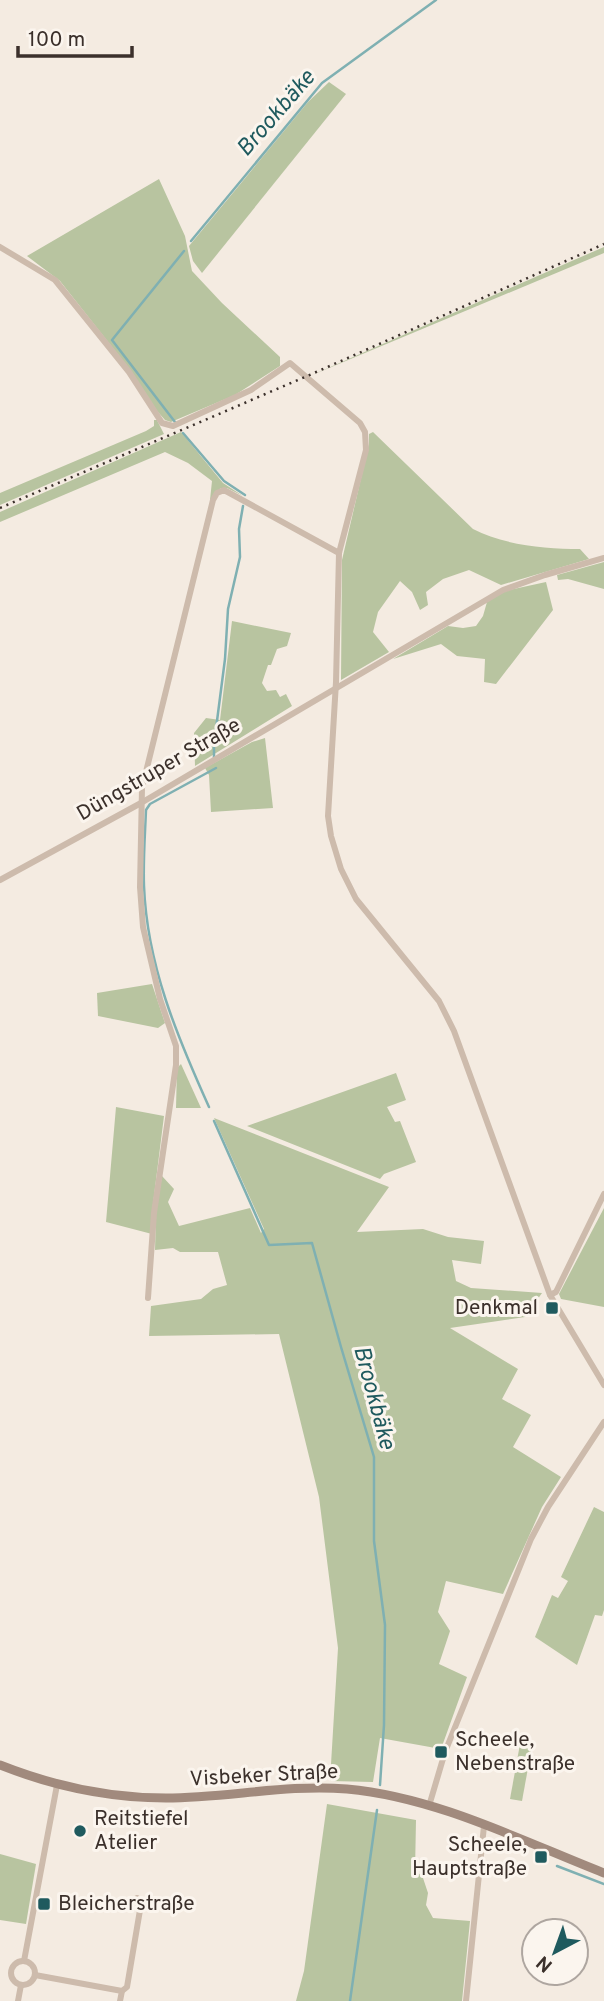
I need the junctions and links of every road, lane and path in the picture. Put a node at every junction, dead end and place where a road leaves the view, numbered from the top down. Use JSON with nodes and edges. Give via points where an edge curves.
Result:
{"nodes":[{"id":1,"x":0,"y":247,"type":"edge"},
{"id":2,"x":339,"y":553,"type":"junction"},
{"id":3,"x":604,"y":558,"type":"edge"},
{"id":4,"x":334,"y":688,"type":"junction"},
{"id":5,"x":141,"y":803,"type":"junction"},
{"id":6,"x":0,"y":880,"type":"edge"},
{"id":7,"x":604,"y":1194,"type":"edge"},
{"id":8,"x":550,"y":1295,"type":"junction"},
{"id":9,"x":148,"y":1298,"type":"dead end"},
{"id":10,"x":604,"y":1385,"type":"edge"},
{"id":11,"x":604,"y":1422,"type":"edge"},
{"id":12,"x":0,"y":1765,"type":"edge"},
{"id":13,"x":57,"y":1785,"type":"junction"},
{"id":14,"x":429,"y":1806,"type":"junction"},
{"id":15,"x":484,"y":1826,"type":"junction"},
{"id":16,"x":604,"y":1873,"type":"edge"},
{"id":17,"x":137,"y":1898,"type":"dead end"},
{"id":18,"x":24,"y":1961,"type":"junction"},
{"id":19,"x":35,"y":1975,"type":"junction"},
{"id":20,"x":21,"y":1985,"type":"junction"},
{"id":21,"x":122,"y":1991,"type":"junction"},
{"id":22,"x":19,"y":2001,"type":"edge"},
{"id":23,"x":120,"y":2001,"type":"edge"},
{"id":24,"x":466,"y":2001,"type":"edge"}],
"edges":[{"from":1,"to":2,"type":"street","via":[[62,287],[129,372],[162,423],[173,426],[240,395],[289,363],[360,423],[366,450]]},
{"from":2,"to":4,"type":"street"},
{"from":2,"to":5,"type":"street","via":[[224,490],[217,493],[162,701]]},
{"from":3,"to":4,"type":"street","name":"Düngstruper Straße","via":[[503,590]]},
{"from":4,"to":5,"type":"street","name":"Düngstruper Straße"},
{"from":4,"to":8,"type":"street","via":[[328,816],[337,858],[362,907],[439,1001],[454,1031]]},
{"from":5,"to":6,"type":"street","name":"Düngstruper Straße"},
{"from":5,"to":9,"type":"street","via":[[143,926],[176,1046]]},
{"from":7,"to":8,"type":"street","via":[[556,1292]]},
{"from":8,"to":10,"type":"street"},
{"from":11,"to":14,"type":"street","via":[[531,1539],[449,1741]]},
{"from":12,"to":13,"type":"main road","name":"Visbeker Straße"},
{"from":13,"to":14,"type":"main road","name":"Visbeker Straße","via":[[165,1798],[331,1788]]},
{"from":13,"to":18,"type":"street"},
{"from":14,"to":15,"type":"main road","name":"Visbeker Straße"},
{"from":15,"to":16,"type":"main road","name":"Visbeker Straße"},
{"from":15,"to":24,"type":"street"},
{"from":17,"to":21,"type":"street","via":[[140,1910],[127,1987]]},
{"from":18,"to":19,"type":"street"},
{"from":18,"to":20,"type":"street","via":[[14,1964],[11,1971],[12,1979]]},
{"from":19,"to":20,"type":"street"},
{"from":19,"to":21,"type":"street"},
{"from":20,"to":22,"type":"street"},
{"from":21,"to":23,"type":"street"}]}
